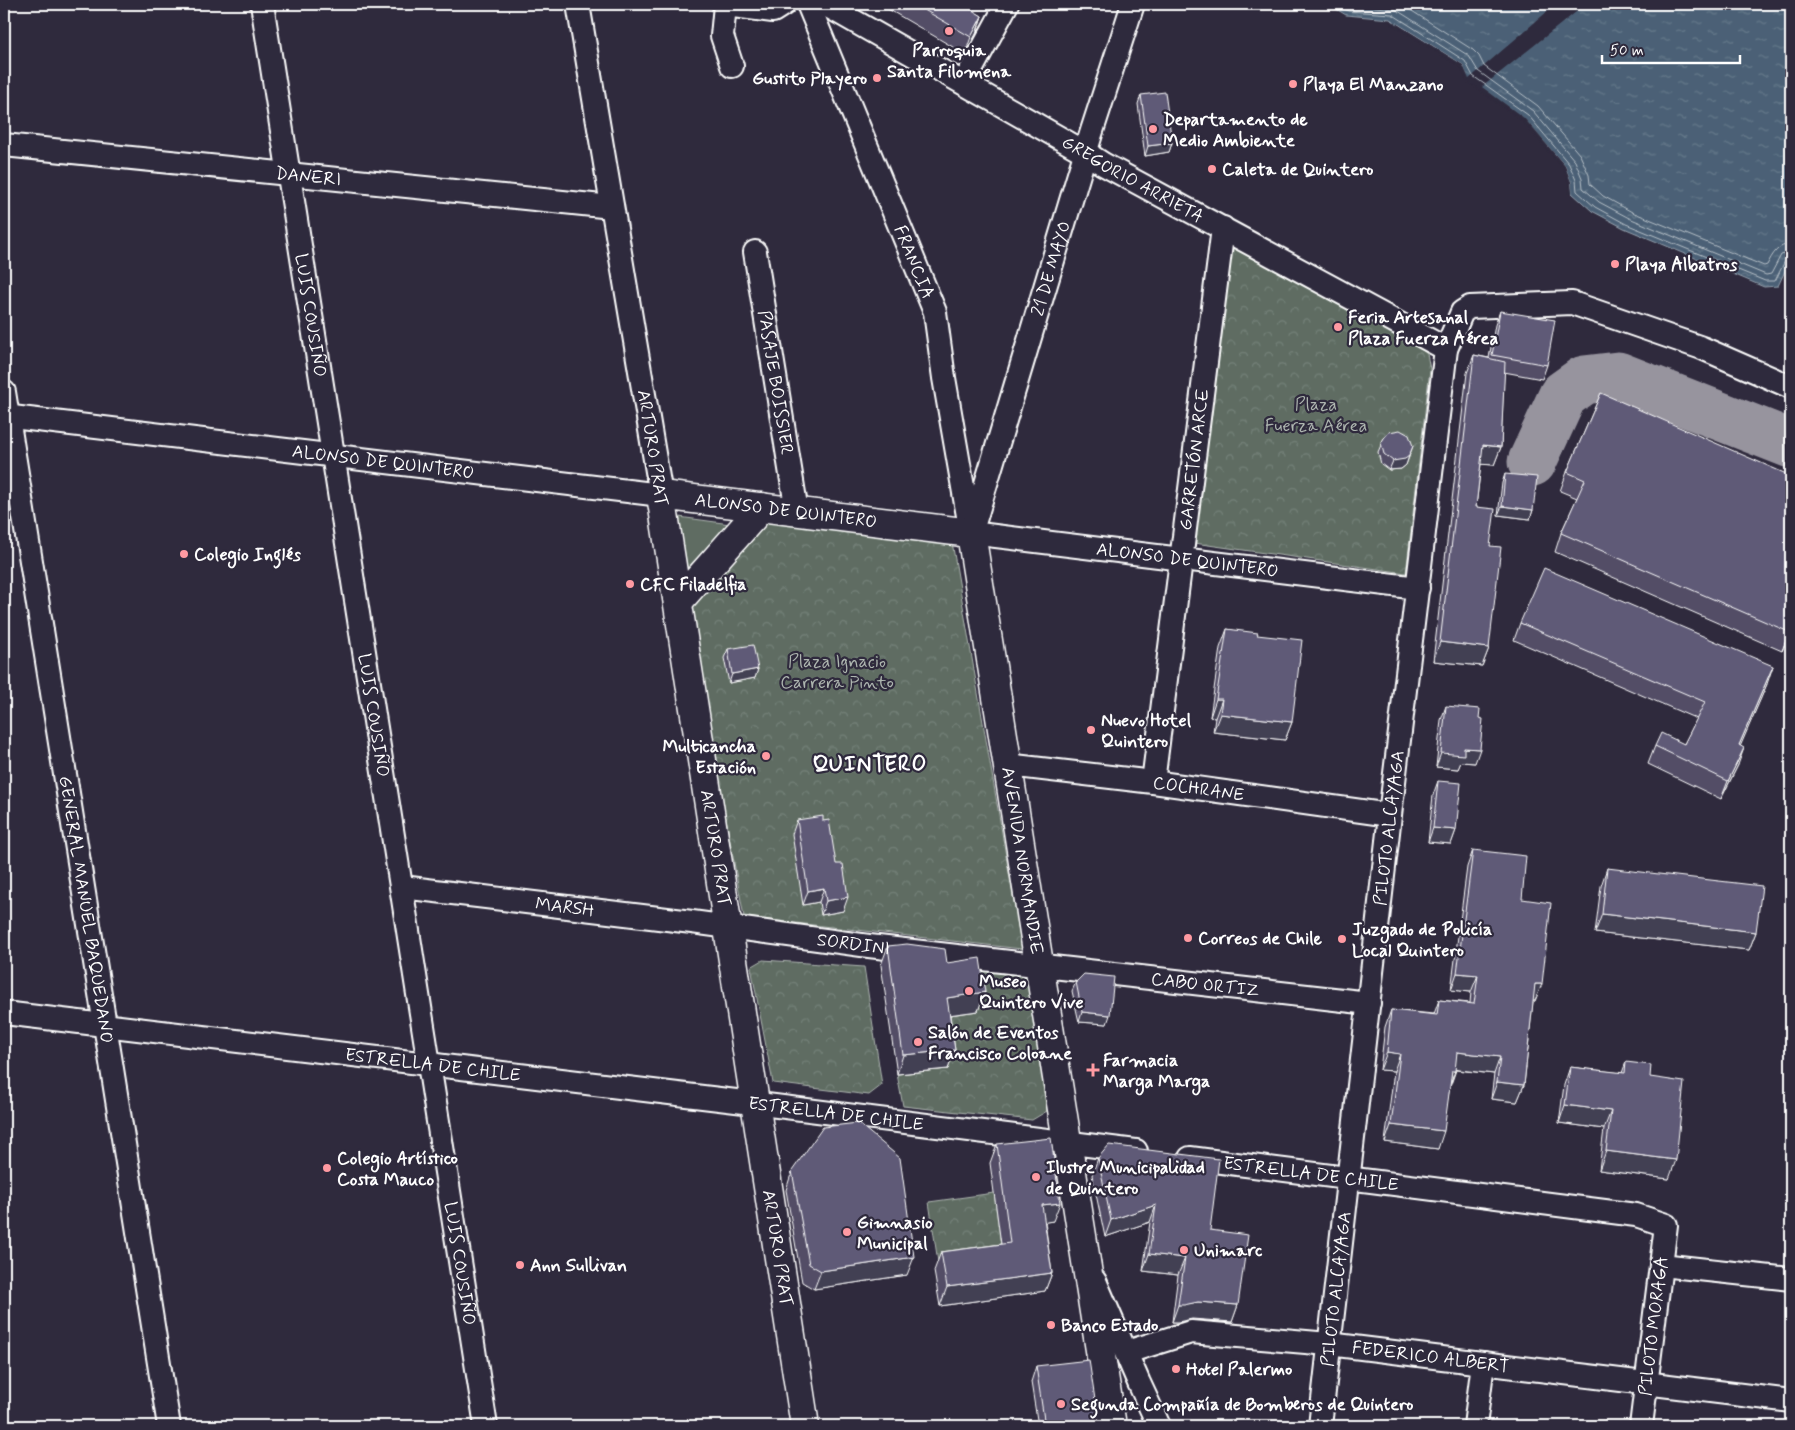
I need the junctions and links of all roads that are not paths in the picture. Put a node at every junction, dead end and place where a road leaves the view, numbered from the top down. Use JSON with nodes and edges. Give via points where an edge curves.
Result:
{"nodes":[{"id":1,"x":262,"y":4,"type":"edge"},
{"id":2,"x":578,"y":4,"type":"edge"},
{"id":3,"x":784,"y":4,"type":"edge"},
{"id":4,"x":808,"y":4,"type":"edge"},
{"id":5,"x":824,"y":4,"type":"edge"},
{"id":6,"x":1007,"y":4,"type":"edge"},
{"id":7,"x":1133,"y":4,"type":"edge"},
{"id":8,"x":732,"y":66,"type":"dead end"},
{"id":9,"x":964,"y":83,"type":"junction"},
{"id":10,"x":4,"y":145,"type":"edge"},
{"id":11,"x":1086,"y":152,"type":"junction"},
{"id":12,"x":290,"y":175,"type":"junction"},
{"id":13,"x":612,"y":207,"type":"junction"},
{"id":14,"x":1223,"y":228,"type":"junction"},
{"id":15,"x":755,"y":252,"type":"dead end"},
{"id":16,"x":1446,"y":349,"type":"junction"},
{"id":17,"x":1791,"y":387,"type":"edge"},
{"id":18,"x":4,"y":392,"type":"edge"},
{"id":19,"x":6,"y":417,"type":"edge"},
{"id":20,"x":334,"y":456,"type":"junction"},
{"id":21,"x":661,"y":495,"type":"junction"},
{"id":22,"x":762,"y":507,"type":"junction"},
{"id":23,"x":798,"y":512,"type":"junction"},
{"id":24,"x":971,"y":533,"type":"junction"},
{"id":25,"x":1181,"y":558,"type":"junction"},
{"id":26,"x":1418,"y":588,"type":"junction"},
{"id":27,"x":678,"y":602,"type":"junction"},
{"id":28,"x":1008,"y":765,"type":"junction"},
{"id":29,"x":1154,"y":782,"type":"junction"},
{"id":30,"x":1390,"y":815,"type":"junction"},
{"id":31,"x":402,"y":887,"type":"junction"},
{"id":32,"x":728,"y":926,"type":"junction"},
{"id":33,"x":1040,"y":965,"type":"junction"},
{"id":34,"x":1369,"y":1003,"type":"junction"},
{"id":35,"x":4,"y":1013,"type":"edge"},
{"id":36,"x":105,"y":1025,"type":"junction"},
{"id":37,"x":429,"y":1064,"type":"junction"},
{"id":38,"x":755,"y":1103,"type":"junction"},
{"id":39,"x":1068,"y":1144,"type":"junction"},
{"id":40,"x":1349,"y":1178,"type":"junction"},
{"id":41,"x":1666,"y":1225,"type":"joint"},
{"id":42,"x":1086,"y":1260,"type":"junction"},
{"id":43,"x":1661,"y":1265,"type":"junction"},
{"id":44,"x":1791,"y":1278,"type":"edge"},
{"id":45,"x":1329,"y":1344,"type":"junction"},
{"id":46,"x":1126,"y":1352,"type":"junction"},
{"id":47,"x":1483,"y":1363,"type":"junction"},
{"id":48,"x":1646,"y":1383,"type":"junction"},
{"id":49,"x":1791,"y":1401,"type":"edge"},
{"id":50,"x":169,"y":1426,"type":"edge"},
{"id":51,"x":486,"y":1426,"type":"edge"},
{"id":52,"x":805,"y":1426,"type":"edge"},
{"id":53,"x":1112,"y":1426,"type":"edge"},
{"id":54,"x":1159,"y":1426,"type":"edge"},
{"id":55,"x":1320,"y":1426,"type":"edge"},
{"id":56,"x":1475,"y":1426,"type":"edge"},
{"id":57,"x":1641,"y":1426,"type":"edge"}],
"edges":[{"from":1,"to":12,"type":"street","name":"LUIS COUSIÑO"},
{"from":2,"to":13,"type":"street","name":"ARTURO PRAT"},
{"from":3,"to":8,"type":"street","via":[[773,11],[725,6],[722,36]]},
{"from":4,"to":24,"type":"street","name":"FRANCIA","via":[[935,312]]},
{"from":5,"to":9,"type":"street","name":"GREGORIO ARRIETA"},
{"from":6,"to":9,"type":"street"},
{"from":7,"to":11,"type":"street","name":"21 DE MAYO"},
{"from":9,"to":11,"type":"street","name":"GREGORIO ARRIETA"},
{"from":10,"to":12,"type":"street","name":"DANERI"},
{"from":11,"to":14,"type":"street","name":"GREGORIO ARRIETA"},
{"from":11,"to":24,"type":"street","name":"21 DE MAYO"},
{"from":12,"to":13,"type":"street","name":"DANERI"},
{"from":12,"to":20,"type":"street","name":"LUIS COUSIÑO"},
{"from":13,"to":21,"type":"street","name":"ARTURO PRAT"},
{"from":14,"to":16,"type":"street","name":"GREGORIO ARRIETA"},
{"from":14,"to":25,"type":"street","name":"GARRETÓN ARCE"},
{"from":15,"to":23,"type":"street","name":"PASAJE BOISSIER"},
{"from":16,"to":17,"type":"street","name":"PILOTO ALCAYAGA","via":[[1462,312],[1470,307],[1572,303],[1702,348]]},
{"from":16,"to":26,"type":"street","name":"PILOTO ALCAYAGA"},
{"from":18,"to":19,"type":"street","name":"GENERAL MANUEL BAQUEDANO"},
{"from":19,"to":20,"type":"street","name":"ALONSO DE QUINTERO"},
{"from":19,"to":36,"type":"street","name":"GENERAL MANUEL BAQUEDANO"},
{"from":20,"to":21,"type":"street","name":"ALONSO DE QUINTERO"},
{"from":20,"to":31,"type":"street","name":"LUIS COUSIÑO"},
{"from":21,"to":22,"type":"main road","name":"ALONSO DE QUINTERO"},
{"from":21,"to":27,"type":"main road","name":"ARTURO PRAT"},
{"from":22,"to":23,"type":"main road","name":"ALONSO DE QUINTERO"},
{"from":22,"to":27,"type":"main road"},
{"from":23,"to":24,"type":"main road","name":"ALONSO DE QUINTERO"},
{"from":24,"to":25,"type":"street","name":"ALONSO DE QUINTERO"},
{"from":24,"to":28,"type":"main road","name":"AVENIDA NORMANDIE"},
{"from":25,"to":26,"type":"street","name":"ALONSO DE QUINTERO"},
{"from":25,"to":29,"type":"street","name":"GARRETÓN ARCE"},
{"from":26,"to":30,"type":"street","name":"PILOTO ALCAYAGA"},
{"from":27,"to":32,"type":"main road","name":"ARTURO PRAT"},
{"from":28,"to":29,"type":"street","name":"COCHRANE"},
{"from":28,"to":33,"type":"main road","name":"AVENIDA NORMANDIE"},
{"from":29,"to":30,"type":"street","name":"COCHRANE"},
{"from":30,"to":34,"type":"street","name":"PILOTO ALCAYAGA"},
{"from":31,"to":32,"type":"street","name":"MARSH"},
{"from":31,"to":37,"type":"street","name":"LUIS COUSIÑO"},
{"from":32,"to":33,"type":"street","name":"SORDINI"},
{"from":32,"to":38,"type":"main road","name":"ARTURO PRAT"},
{"from":33,"to":34,"type":"street","name":"CABO ORTIZ"},
{"from":33,"to":39,"type":"main road","name":"AVENIDA NORMANDIE"},
{"from":34,"to":40,"type":"street","name":"PILOTO ALCAYAGA"},
{"from":35,"to":36,"type":"street","name":"ESTRELLA DE CHILE"},
{"from":36,"to":37,"type":"street","name":"ESTRELLA DE CHILE"},
{"from":36,"to":50,"type":"street","name":"GENERAL MANUEL BAQUEDANO"},
{"from":37,"to":38,"type":"street","name":"ESTRELLA DE CHILE"},
{"from":37,"to":51,"type":"street","name":"LUIS COUSIÑO"},
{"from":38,"to":39,"type":"street","name":"ESTRELLA DE CHILE"},
{"from":38,"to":52,"type":"main road","name":"ARTURO PRAT"},
{"from":39,"to":40,"type":"street","name":"ESTRELLA DE CHILE"},
{"from":39,"to":42,"type":"main road","name":"AVENIDA NORMANDIE"},
{"from":40,"to":41,"type":"street","name":"ESTRELLA DE CHILE","via":[[1636,1215]]},
{"from":40,"to":45,"type":"street","name":"PILOTO ALCAYAGA"},
{"from":41,"to":43,"type":"street","name":"PILOTO MORAGA"},
{"from":42,"to":46,"type":"street"},
{"from":42,"to":53,"type":"main road","name":"AVENIDA NORMANDIE"},
{"from":43,"to":44,"type":"street"},
{"from":43,"to":48,"type":"street","name":"PILOTO MORAGA"},
{"from":45,"to":46,"type":"street","name":"FEDERICO ALBERT","via":[[1192,1332]]},
{"from":45,"to":47,"type":"street","name":"FEDERICO ALBERT"},
{"from":45,"to":55,"type":"street","name":"PILOTO ALCAYAGA"},
{"from":46,"to":54,"type":"street"},
{"from":47,"to":48,"type":"street","name":"FEDERICO ALBERT"},
{"from":47,"to":56,"type":"street"},
{"from":48,"to":49,"type":"street","name":"FEDERICO ALBERT"},
{"from":48,"to":57,"type":"street","name":"PILOTO MORAGA"}]}
